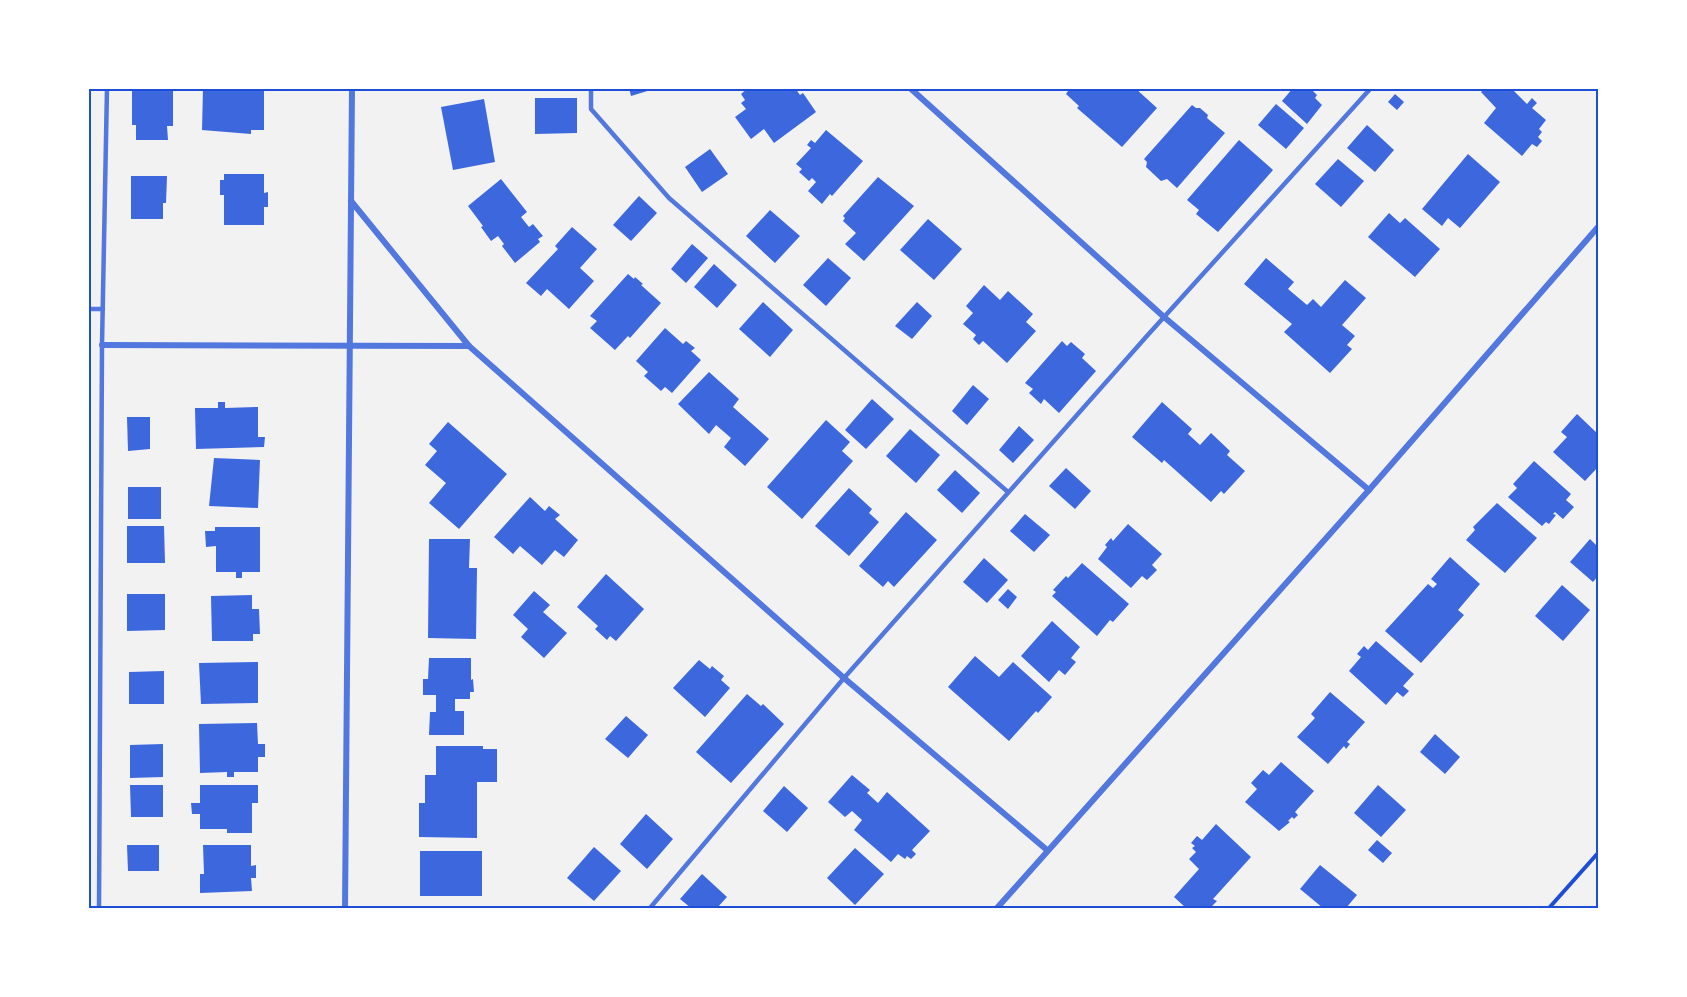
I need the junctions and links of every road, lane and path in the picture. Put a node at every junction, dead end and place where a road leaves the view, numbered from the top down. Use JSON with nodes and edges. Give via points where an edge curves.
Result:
{"nodes":[{"id":1,"x":107,"y":88,"type":"edge"},
{"id":2,"x":352,"y":88,"type":"edge"},
{"id":3,"x":591,"y":88,"type":"edge"},
{"id":4,"x":910,"y":88,"type":"edge"},
{"id":5,"x":1371,"y":88,"type":"edge"},
{"id":6,"x":351,"y":201,"type":"junction"},
{"id":7,"x":1599,"y":226,"type":"edge"},
{"id":8,"x":88,"y":309,"type":"edge"},
{"id":9,"x":103,"y":309,"type":"junction"},
{"id":10,"x":1164,"y":317,"type":"junction"},
{"id":11,"x":102,"y":345,"type":"junction"},
{"id":12,"x":351,"y":345,"type":"junction"},
{"id":13,"x":469,"y":346,"type":"junction"},
{"id":14,"x":1369,"y":490,"type":"junction"},
{"id":15,"x":1008,"y":492,"type":"junction"},
{"id":16,"x":844,"y":678,"type":"junction"},
{"id":17,"x":1047,"y":850,"type":"junction"},
{"id":18,"x":1599,"y":853,"type":"edge"},
{"id":19,"x":99,"y":909,"type":"edge"},
{"id":20,"x":345,"y":909,"type":"edge"},
{"id":21,"x":650,"y":909,"type":"edge"},
{"id":22,"x":997,"y":909,"type":"edge"},
{"id":23,"x":1549,"y":909,"type":"edge"}],
"edges":[{"from":1,"to":9,"type":"lane"},
{"from":2,"to":6,"type":"street"},
{"from":3,"to":15,"type":"lane","via":[[591,109],[669,198]]},
{"from":4,"to":10,"type":"street"},
{"from":5,"to":10,"type":"lane"},
{"from":6,"to":12,"type":"street"},
{"from":6,"to":13,"type":"street"},
{"from":7,"to":14,"type":"street"},
{"from":8,"to":9,"type":"lane"},
{"from":9,"to":11,"type":"lane"},
{"from":10,"to":14,"type":"street"},
{"from":10,"to":15,"type":"lane"},
{"from":11,"to":12,"type":"street"},
{"from":11,"to":19,"type":"lane"},
{"from":12,"to":13,"type":"street"},
{"from":12,"to":20,"type":"street"},
{"from":13,"to":16,"type":"street"},
{"from":14,"to":17,"type":"street"},
{"from":15,"to":16,"type":"lane"},
{"from":16,"to":17,"type":"street"},
{"from":16,"to":21,"type":"lane"},
{"from":17,"to":22,"type":"street"},
{"from":18,"to":23,"type":"path"}]}
